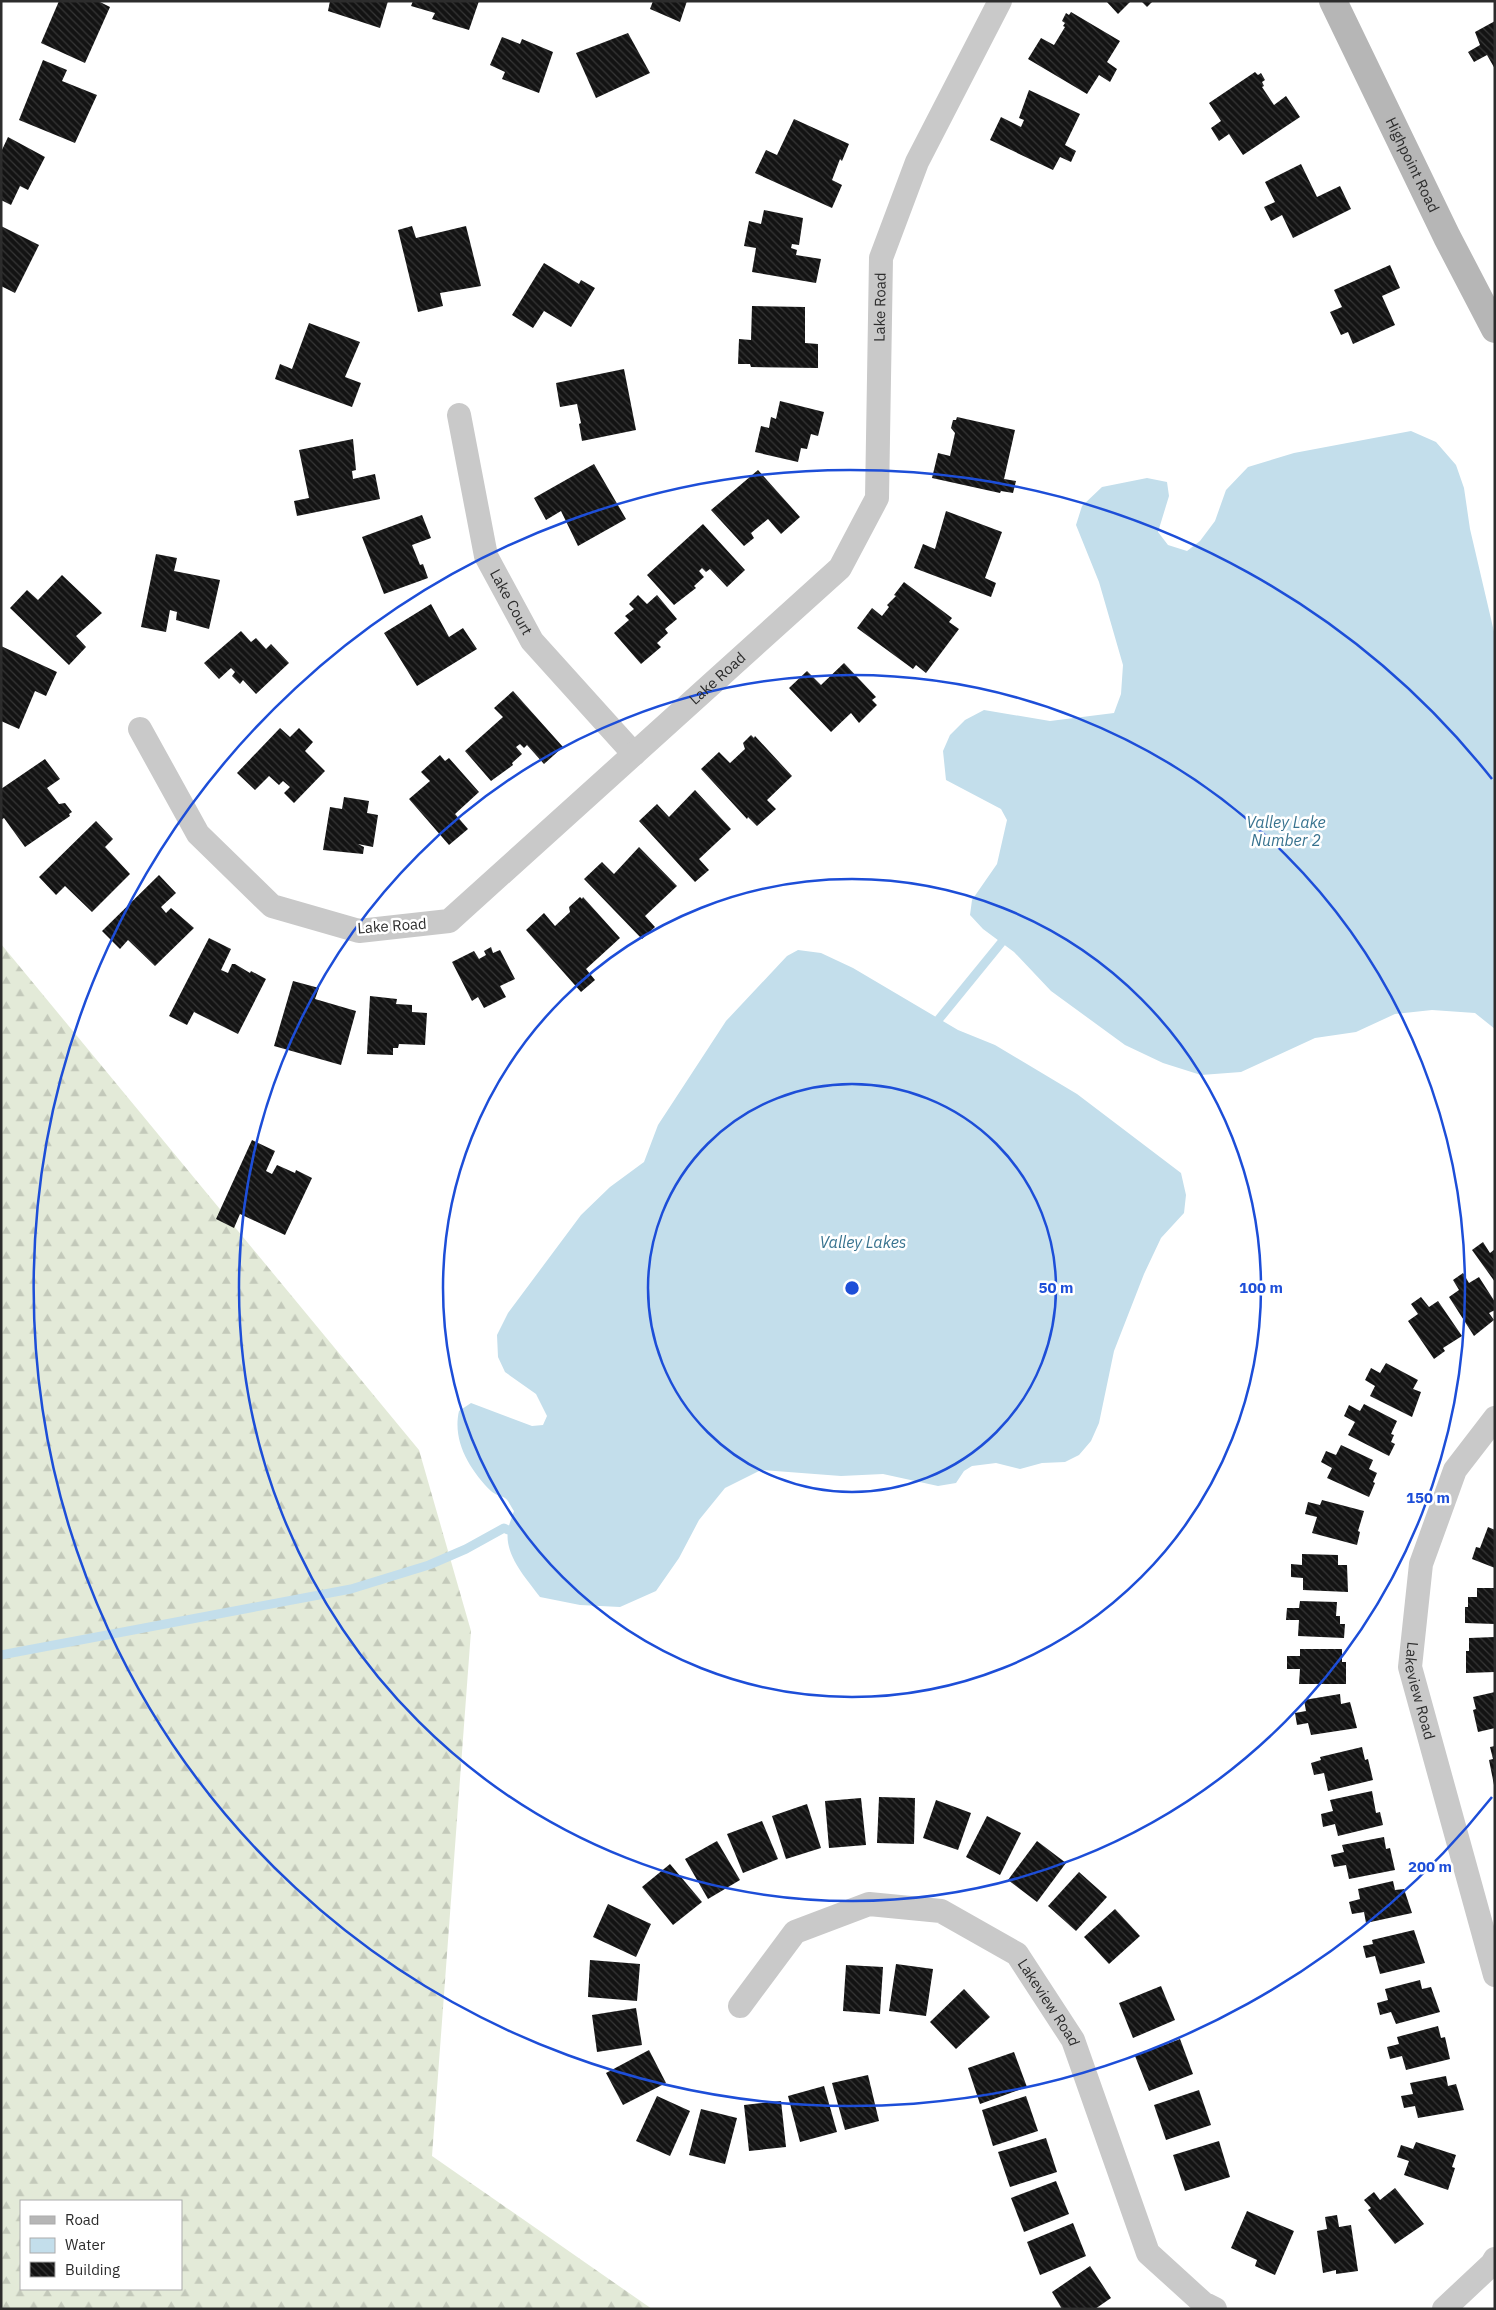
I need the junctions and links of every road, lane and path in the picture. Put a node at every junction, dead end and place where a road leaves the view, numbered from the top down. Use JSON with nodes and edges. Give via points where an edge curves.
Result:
{"nodes":[{"id":1,"x":1000,"y":1,"type":"edge"},
{"id":2,"x":1333,"y":1,"type":"edge"},
{"id":3,"x":1495,"y":329,"type":"edge"},
{"id":4,"x":459,"y":415,"type":"dead end"},
{"id":5,"x":140,"y":729,"type":"dead end"},
{"id":6,"x":634,"y":754,"type":"junction"},
{"id":7,"x":1495,"y":1418,"type":"edge"},
{"id":8,"x":1495,"y":1975,"type":"edge"},
{"id":9,"x":740,"y":2006,"type":"dead end"},
{"id":10,"x":1495,"y":2259,"type":"edge"},
{"id":11,"x":1215,"y":2309,"type":"edge"},
{"id":12,"x":1444,"y":2309,"type":"edge"}],
"edges":[{"from":1,"to":6,"type":"street","name":"Lake Road","via":[[918,162],[881,258],[877,498],[840,568]]},
{"from":2,"to":3,"type":"street","name":"Highpoint Road"},
{"from":4,"to":6,"type":"street","name":"Lake Court","via":[[486,556],[532,641]]},
{"from":5,"to":6,"type":"street","name":"Lake Road","via":[[198,834],[272,906],[359,932],[449,921]]},
{"from":7,"to":8,"type":"street","name":"Lakeview Road","via":[[1454,1470],[1421,1564],[1410,1667]]},
{"from":9,"to":11,"type":"street","name":"Lakeview Road","via":[[795,1932],[869,1904],[941,1911],[1017,1954],[1073,2040],[1148,2254],[1203,2303]]},
{"from":10,"to":12,"type":"street"}]}
